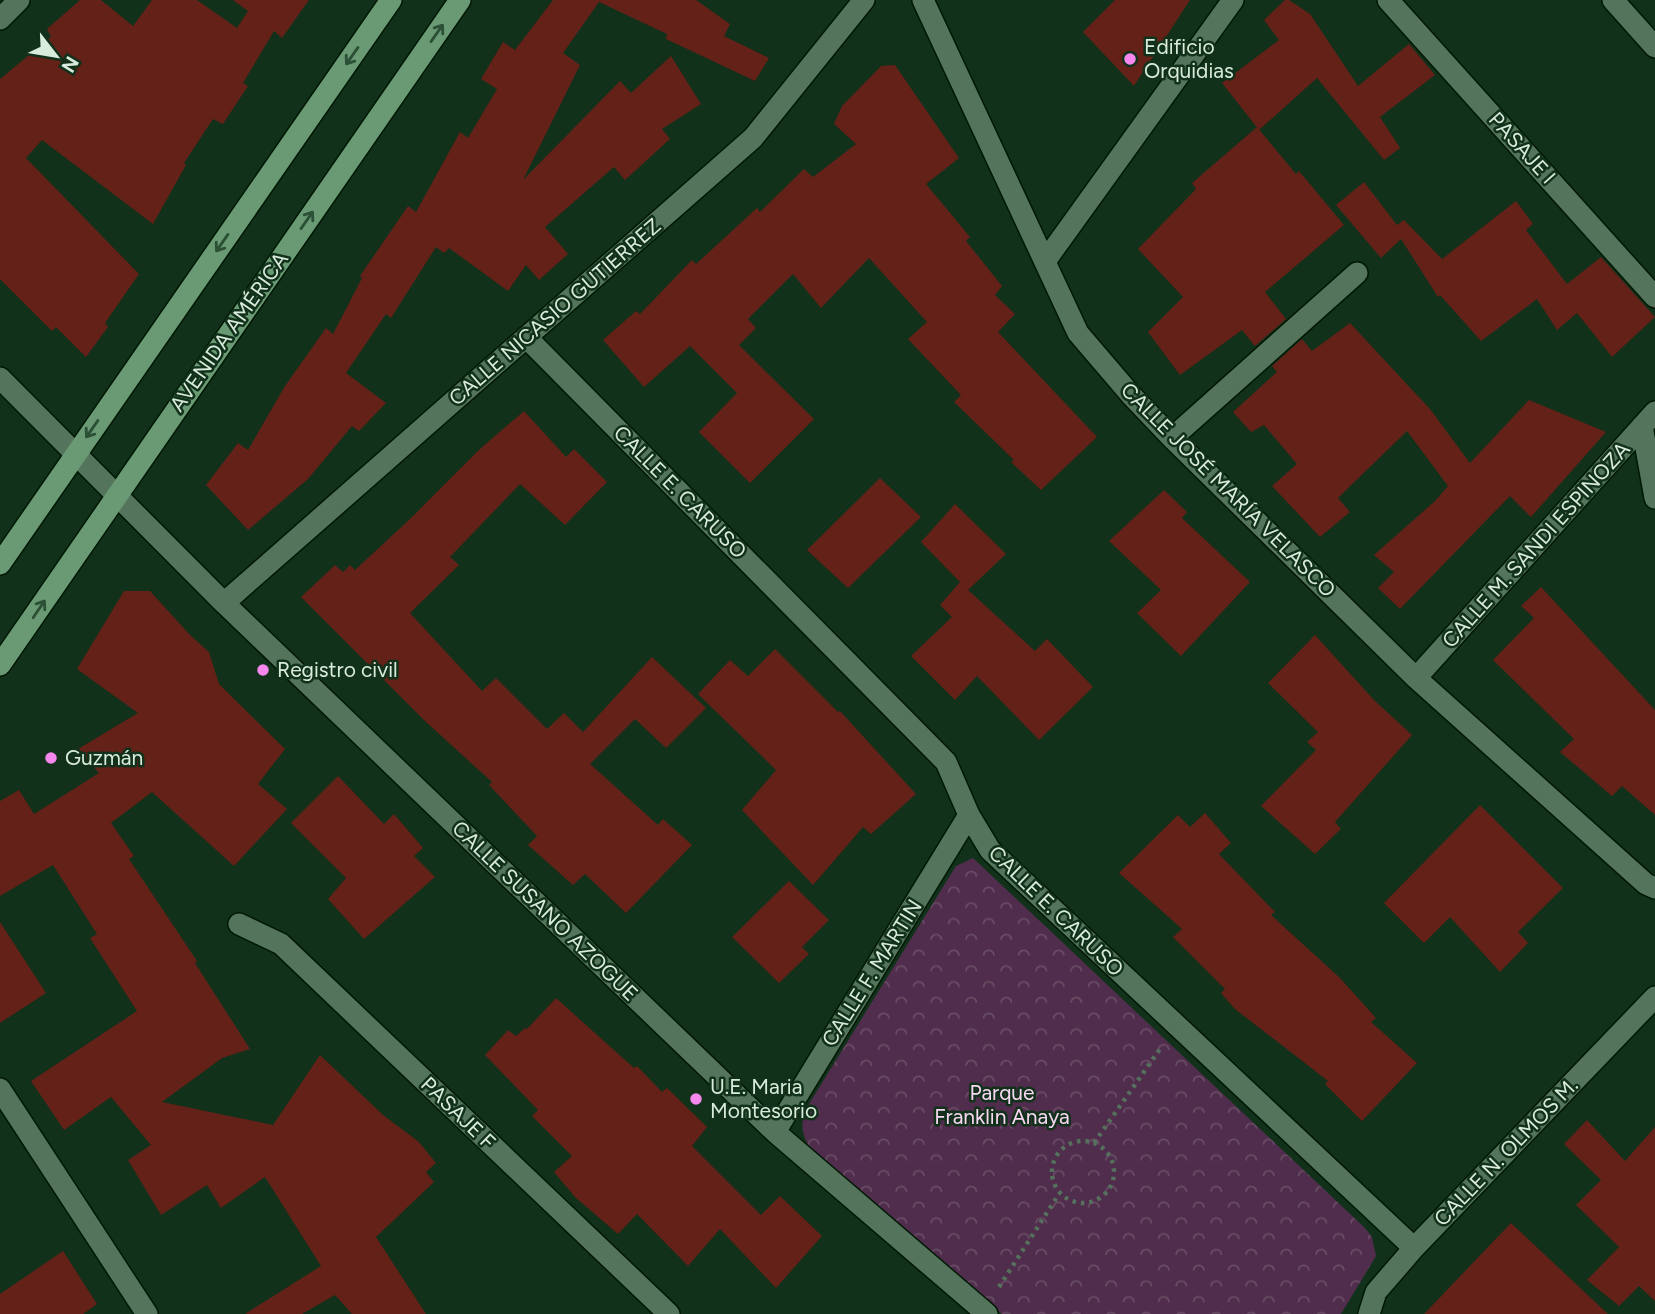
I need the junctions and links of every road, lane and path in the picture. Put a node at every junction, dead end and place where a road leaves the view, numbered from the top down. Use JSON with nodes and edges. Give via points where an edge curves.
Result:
{"nodes":[{"id":1,"x":19,"y":0,"type":"edge"},
{"id":2,"x":391,"y":0,"type":"edge"},
{"id":3,"x":460,"y":0,"type":"edge"},
{"id":4,"x":864,"y":0,"type":"edge"},
{"id":5,"x":923,"y":0,"type":"edge"},
{"id":6,"x":1233,"y":0,"type":"edge"},
{"id":7,"x":1388,"y":0,"type":"edge"},
{"id":8,"x":1613,"y":0,"type":"edge"},
{"id":9,"x":0,"y":19,"type":"edge"},
{"id":10,"x":1655,"y":47,"type":"edge"},
{"id":11,"x":1046,"y":260,"type":"junction"},
{"id":12,"x":1357,"y":273,"type":"dead end"},
{"id":13,"x":1655,"y":297,"type":"edge"},
{"id":14,"x":526,"y":337,"type":"junction"},
{"id":15,"x":0,"y":378,"type":"edge"},
{"id":16,"x":1648,"y":419,"type":"edge"},
{"id":17,"x":1172,"y":438,"type":"junction"},
{"id":18,"x":76,"y":454,"type":"junction"},
{"id":19,"x":116,"y":495,"type":"junction"},
{"id":20,"x":1655,"y":498,"type":"edge"},
{"id":21,"x":0,"y":564,"type":"edge"},
{"id":22,"x":224,"y":603,"type":"junction"},
{"id":23,"x":0,"y":665,"type":"edge"},
{"id":24,"x":1416,"y":678,"type":"junction"},
{"id":25,"x":969,"y":815,"type":"junction"},
{"id":26,"x":1655,"y":888,"type":"edge"},
{"id":27,"x":239,"y":924,"type":"dead end"},
{"id":28,"x":1655,"y":997,"type":"edge"},
{"id":29,"x":1177,"y":1027,"type":"junction"},
{"id":30,"x":0,"y":1088,"type":"edge"},
{"id":31,"x":775,"y":1132,"type":"junction"},
{"id":32,"x":1094,"y":1143,"type":"junction"},
{"id":33,"x":1059,"y":1194,"type":"junction"},
{"id":34,"x":1414,"y":1248,"type":"junction"},
{"id":35,"x":985,"y":1312,"type":"edge"},
{"id":36,"x":147,"y":1314,"type":"edge"},
{"id":37,"x":669,"y":1314,"type":"edge"},
{"id":38,"x":1369,"y":1314,"type":"edge"}],
"edges":[{"from":1,"to":9,"type":"street"},
{"from":2,"to":18,"type":"main road","one_way":true},
{"from":19,"to":3,"type":"main road","name":"AVENIDA AMÉRICA","one_way":true},
{"from":4,"to":14,"type":"street","name":"CALLE NICASIO GUTIERREZ","via":[[753,138]]},
{"from":5,"to":11,"type":"street","name":"CALLE JOSÉ MARÍA VELASCO"},
{"from":6,"to":11,"type":"street"},
{"from":7,"to":13,"type":"street","name":"PASAJE I"},
{"from":8,"to":10,"type":"street"},
{"from":11,"to":17,"type":"street","name":"CALLE JOSÉ MARÍA VELASCO","via":[[1079,333]]},
{"from":12,"to":17,"type":"street"},
{"from":14,"to":22,"type":"street","name":"CALLE NICASIO GUTIERREZ"},
{"from":14,"to":25,"type":"street","name":"CALLE E. CARUSO","via":[[946,762]]},
{"from":15,"to":18,"type":"street","name":"CALLE SUSANO AZOGUE"},
{"from":16,"to":20,"type":"street"},
{"from":16,"to":24,"type":"street","name":"CALLE M. SANDI ESPINOZA"},
{"from":17,"to":24,"type":"street","name":"CALLE JOSÉ MARÍA VELASCO"},
{"from":18,"to":19,"type":"street","name":"CALLE SUSANO AZOGUE"},
{"from":18,"to":21,"type":"main road"},
{"from":19,"to":22,"type":"street","name":"CALLE SUSANO AZOGUE"},
{"from":23,"to":19,"type":"main road","name":"AVENIDA AMÉRICA","one_way":true},
{"from":22,"to":31,"type":"street","name":"CALLE SUSANO AZOGUE"},
{"from":24,"to":26,"type":"street","name":"CALLE JOSÉ MARÍA VELASCO"},
{"from":25,"to":29,"type":"street","name":"CALLE E. CARUSO","via":[[990,850]]},
{"from":25,"to":31,"type":"street","name":"CALLE F. MARTIN"},
{"from":27,"to":37,"type":"street","name":"PASAJE F","via":[[281,944]]},
{"from":28,"to":34,"type":"street","name":"CALLE N. OLMOS M."},
{"from":29,"to":32,"type":"path"},
{"from":29,"to":34,"type":"street","name":"CALLE E. CARUSO"},
{"from":30,"to":36,"type":"street"},
{"from":31,"to":35,"type":"street","name":"CALLE SUSANO AZOGUE"},
{"from":32,"to":33,"type":"path","via":[[1073,1142],[1056,1154],[1051,1175]]},
{"from":32,"to":33,"type":"path","via":[[1103,1147],[1114,1165],[1106,1194],[1088,1204]]},
{"from":33,"to":35,"type":"path"},
{"from":34,"to":38,"type":"street","name":"CALLE N. OLMOS M.","via":[[1376,1293]]}]}
